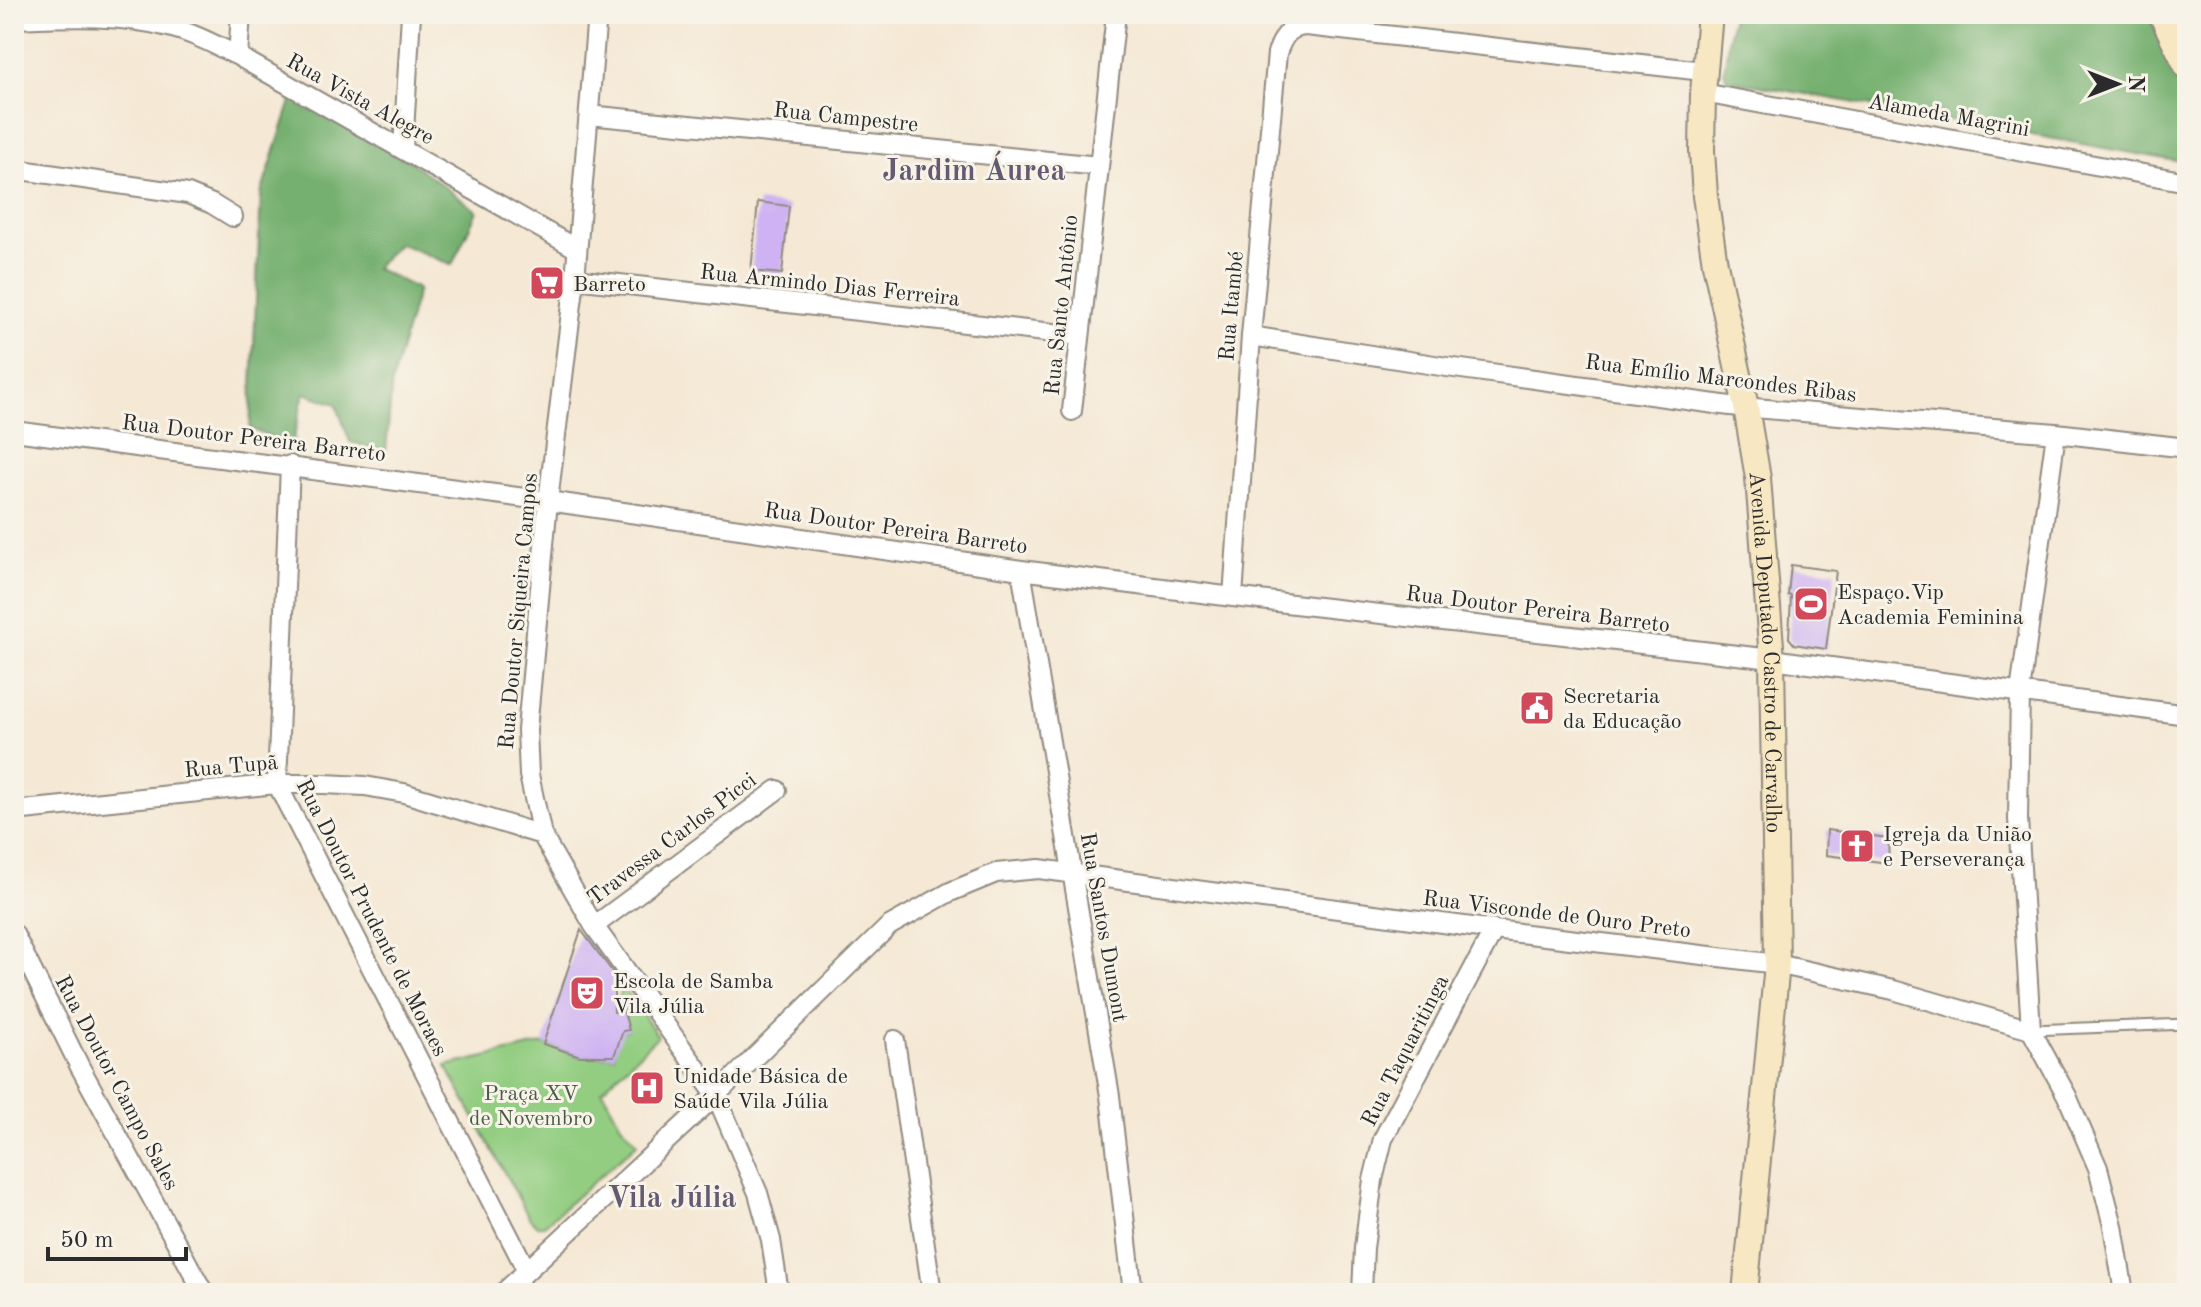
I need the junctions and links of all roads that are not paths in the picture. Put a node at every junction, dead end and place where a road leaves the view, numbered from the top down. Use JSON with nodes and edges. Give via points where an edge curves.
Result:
{"nodes":[{"id":1,"x":241,"y":14,"type":"edge"},
{"id":2,"x":411,"y":14,"type":"edge"},
{"id":3,"x":597,"y":14,"type":"edge"},
{"id":4,"x":1116,"y":14,"type":"edge"},
{"id":5,"x":1710,"y":14,"type":"edge"},
{"id":6,"x":2161,"y":14,"type":"edge"},
{"id":7,"x":77,"y":15,"type":"edge"},
{"id":8,"x":14,"y":19,"type":"edge"},
{"id":9,"x":1296,"y":26,"type":"joint"},
{"id":10,"x":238,"y":56,"type":"junction"},
{"id":11,"x":2187,"y":67,"type":"edge"},
{"id":12,"x":1703,"y":82,"type":"junction"},
{"id":13,"x":589,"y":115,"type":"junction"},
{"id":14,"x":403,"y":149,"type":"junction"},
{"id":15,"x":1099,"y":166,"type":"junction"},
{"id":16,"x":14,"y":169,"type":"edge"},
{"id":17,"x":2187,"y":182,"type":"edge"},
{"id":18,"x":233,"y":217,"type":"dead end"},
{"id":19,"x":577,"y":249,"type":"junction"},
{"id":20,"x":575,"y":279,"type":"junction"},
{"id":21,"x":1080,"y":336,"type":"junction"},
{"id":22,"x":1251,"y":336,"type":"junction"},
{"id":23,"x":1746,"y":407,"type":"junction"},
{"id":24,"x":1072,"y":411,"type":"dead end"},
{"id":25,"x":14,"y":431,"type":"edge"},
{"id":26,"x":2056,"y":433,"type":"junction"},
{"id":27,"x":2187,"y":448,"type":"edge"},
{"id":28,"x":290,"y":465,"type":"junction"},
{"id":29,"x":548,"y":501,"type":"junction"},
{"id":30,"x":1021,"y":570,"type":"junction"},
{"id":31,"x":1233,"y":597,"type":"junction"},
{"id":32,"x":1772,"y":659,"type":"junction"},
{"id":33,"x":2020,"y":692,"type":"junction"},
{"id":34,"x":2187,"y":715,"type":"edge"},
{"id":35,"x":277,"y":784,"type":"junction"},
{"id":36,"x":777,"y":790,"type":"dead end"},
{"id":37,"x":14,"y":811,"type":"edge"},
{"id":38,"x":542,"y":835,"type":"junction"},
{"id":39,"x":1072,"y":874,"type":"junction"},
{"id":40,"x":594,"y":926,"type":"junction"},
{"id":41,"x":1494,"y":930,"type":"junction"},
{"id":42,"x":14,"y":934,"type":"edge"},
{"id":43,"x":1777,"y":964,"type":"junction"},
{"id":44,"x":2187,"y":1024,"type":"edge"},
{"id":45,"x":2031,"y":1030,"type":"junction"},
{"id":46,"x":895,"y":1040,"type":"dead end"},
{"id":47,"x":716,"y":1095,"type":"junction"},
{"id":48,"x":527,"y":1271,"type":"junction"},
{"id":49,"x":204,"y":1293,"type":"edge"},
{"id":50,"x":503,"y":1293,"type":"edge"},
{"id":51,"x":779,"y":1293,"type":"edge"},
{"id":52,"x":932,"y":1293,"type":"edge"},
{"id":53,"x":1133,"y":1293,"type":"edge"},
{"id":54,"x":1362,"y":1293,"type":"edge"},
{"id":55,"x":1745,"y":1293,"type":"edge"},
{"id":56,"x":2124,"y":1293,"type":"edge"}],
"edges":[{"from":1,"to":10,"type":"street"},
{"from":2,"to":14,"type":"street"},
{"from":3,"to":13,"type":"street","name":"Rua Doutor Siqueira Campos"},
{"from":4,"to":15,"type":"street","name":"Rua Santo Antônio"},
{"from":5,"to":12,"type":"main road","name":"Avenida Deputado Castro de Carvalho"},
{"from":6,"to":11,"type":"main road"},
{"from":7,"to":8,"type":"street","name":"Rua Vista Alegre"},
{"from":7,"to":10,"type":"street","name":"Rua Vista Alegre","via":[[169,27]]},
{"from":9,"to":12,"type":"street","name":"Alameda Magrini"},
{"from":9,"to":22,"type":"street","name":"Rua Itambé","via":[[1281,40],[1277,53]]},
{"from":10,"to":14,"type":"street","name":"Rua Vista Alegre"},
{"from":12,"to":17,"type":"street","name":"Alameda Magrini"},
{"from":12,"to":23,"type":"main road","name":"Avenida Deputado Castro de Carvalho","via":[[1705,196]]},
{"from":13,"to":15,"type":"street","name":"Rua Campestre"},
{"from":13,"to":19,"type":"street","name":"Rua Doutor Siqueira Campos"},
{"from":14,"to":19,"type":"street","name":"Rua Vista Alegre"},
{"from":15,"to":21,"type":"street","name":"Rua Santo Antônio"},
{"from":16,"to":18,"type":"street","via":[[188,194]]},
{"from":19,"to":20,"type":"street","name":"Rua Doutor Siqueira Campos"},
{"from":20,"to":21,"type":"street","name":"Rua Armindo Dias Ferreira"},
{"from":20,"to":29,"type":"street","name":"Rua Doutor Siqueira Campos"},
{"from":21,"to":24,"type":"street","name":"Rua Santo Antônio"},
{"from":22,"to":23,"type":"street","name":"Rua Emílio Marcondes Ribas"},
{"from":22,"to":31,"type":"street","name":"Rua Itambé"},
{"from":23,"to":26,"type":"street","name":"Rua Emílio Marcondes Ribas"},
{"from":23,"to":32,"type":"main road","name":"Avenida Deputado Castro de Carvalho","via":[[1758,478]]},
{"from":25,"to":28,"type":"street","name":"Rua Doutor Pereira Barreto"},
{"from":26,"to":27,"type":"street","name":"Rua Emílio Marcondes Ribas"},
{"from":26,"to":33,"type":"street"},
{"from":28,"to":29,"type":"street","name":"Rua Doutor Pereira Barreto"},
{"from":28,"to":35,"type":"street","name":"Rua Doutor Prudente de Moraes"},
{"from":29,"to":30,"type":"street","name":"Rua Doutor Pereira Barreto"},
{"from":29,"to":38,"type":"street","name":"Rua Doutor Siqueira Campos","via":[[527,730],[529,775]]},
{"from":30,"to":31,"type":"street","name":"Rua Doutor Pereira Barreto"},
{"from":30,"to":39,"type":"street","name":"Rua Santos Dumont"},
{"from":31,"to":32,"type":"street","name":"Rua Doutor Pereira Barreto"},
{"from":32,"to":33,"type":"street","name":"Rua Doutor Pereira Barreto"},
{"from":32,"to":43,"type":"main road","name":"Avenida Deputado Castro de Carvalho"},
{"from":33,"to":34,"type":"street","name":"Rua Doutor Pereira Barreto"},
{"from":33,"to":45,"type":"street","via":[[2018,819]]},
{"from":35,"to":37,"type":"street","name":"Rua Tupã"},
{"from":35,"to":38,"type":"street","name":"Rua Tupã","via":[[365,786],[404,793]]},
{"from":35,"to":48,"type":"street","name":"Rua Doutor Prudente de Moraes"},
{"from":36,"to":40,"type":"street","name":"Travessa Carlos Picci"},
{"from":38,"to":40,"type":"street","name":"Rua Doutor Siqueira Campos"},
{"from":39,"to":41,"type":"street","name":"Rua Visconde de Ouro Preto"},
{"from":39,"to":47,"type":"street","name":"Rua Visconde de Ouro Preto","via":[[1039,869],[996,873],[889,926]]},
{"from":39,"to":53,"type":"street","name":"Rua Santos Dumont","via":[[1110,1096]]},
{"from":40,"to":47,"type":"street","name":"Rua Doutor Siqueira Campos"},
{"from":41,"to":43,"type":"street","name":"Rua Visconde de Ouro Preto"},
{"from":41,"to":54,"type":"street","name":"Rua Taquaritinga","via":[[1383,1139],[1373,1180]]},
{"from":42,"to":49,"type":"street","name":"Rua Doutor Campo Sales"},
{"from":43,"to":45,"type":"street","name":"Rua Visconde de Ouro Preto","via":[[1893,990]]},
{"from":43,"to":55,"type":"main road","name":"Avenida Deputado Castro de Carvalho"},
{"from":44,"to":45,"type":"lane"},
{"from":45,"to":56,"type":"street","via":[[2098,1168]]},
{"from":46,"to":52,"type":"street"},
{"from":47,"to":48,"type":"street","name":"Rua Visconde de Ouro Preto"},
{"from":47,"to":51,"type":"street","name":"Rua Doutor Siqueira Campos","via":[[758,1193]]},
{"from":48,"to":50,"type":"street","name":"Rua Visconde de Ouro Preto"}]}
